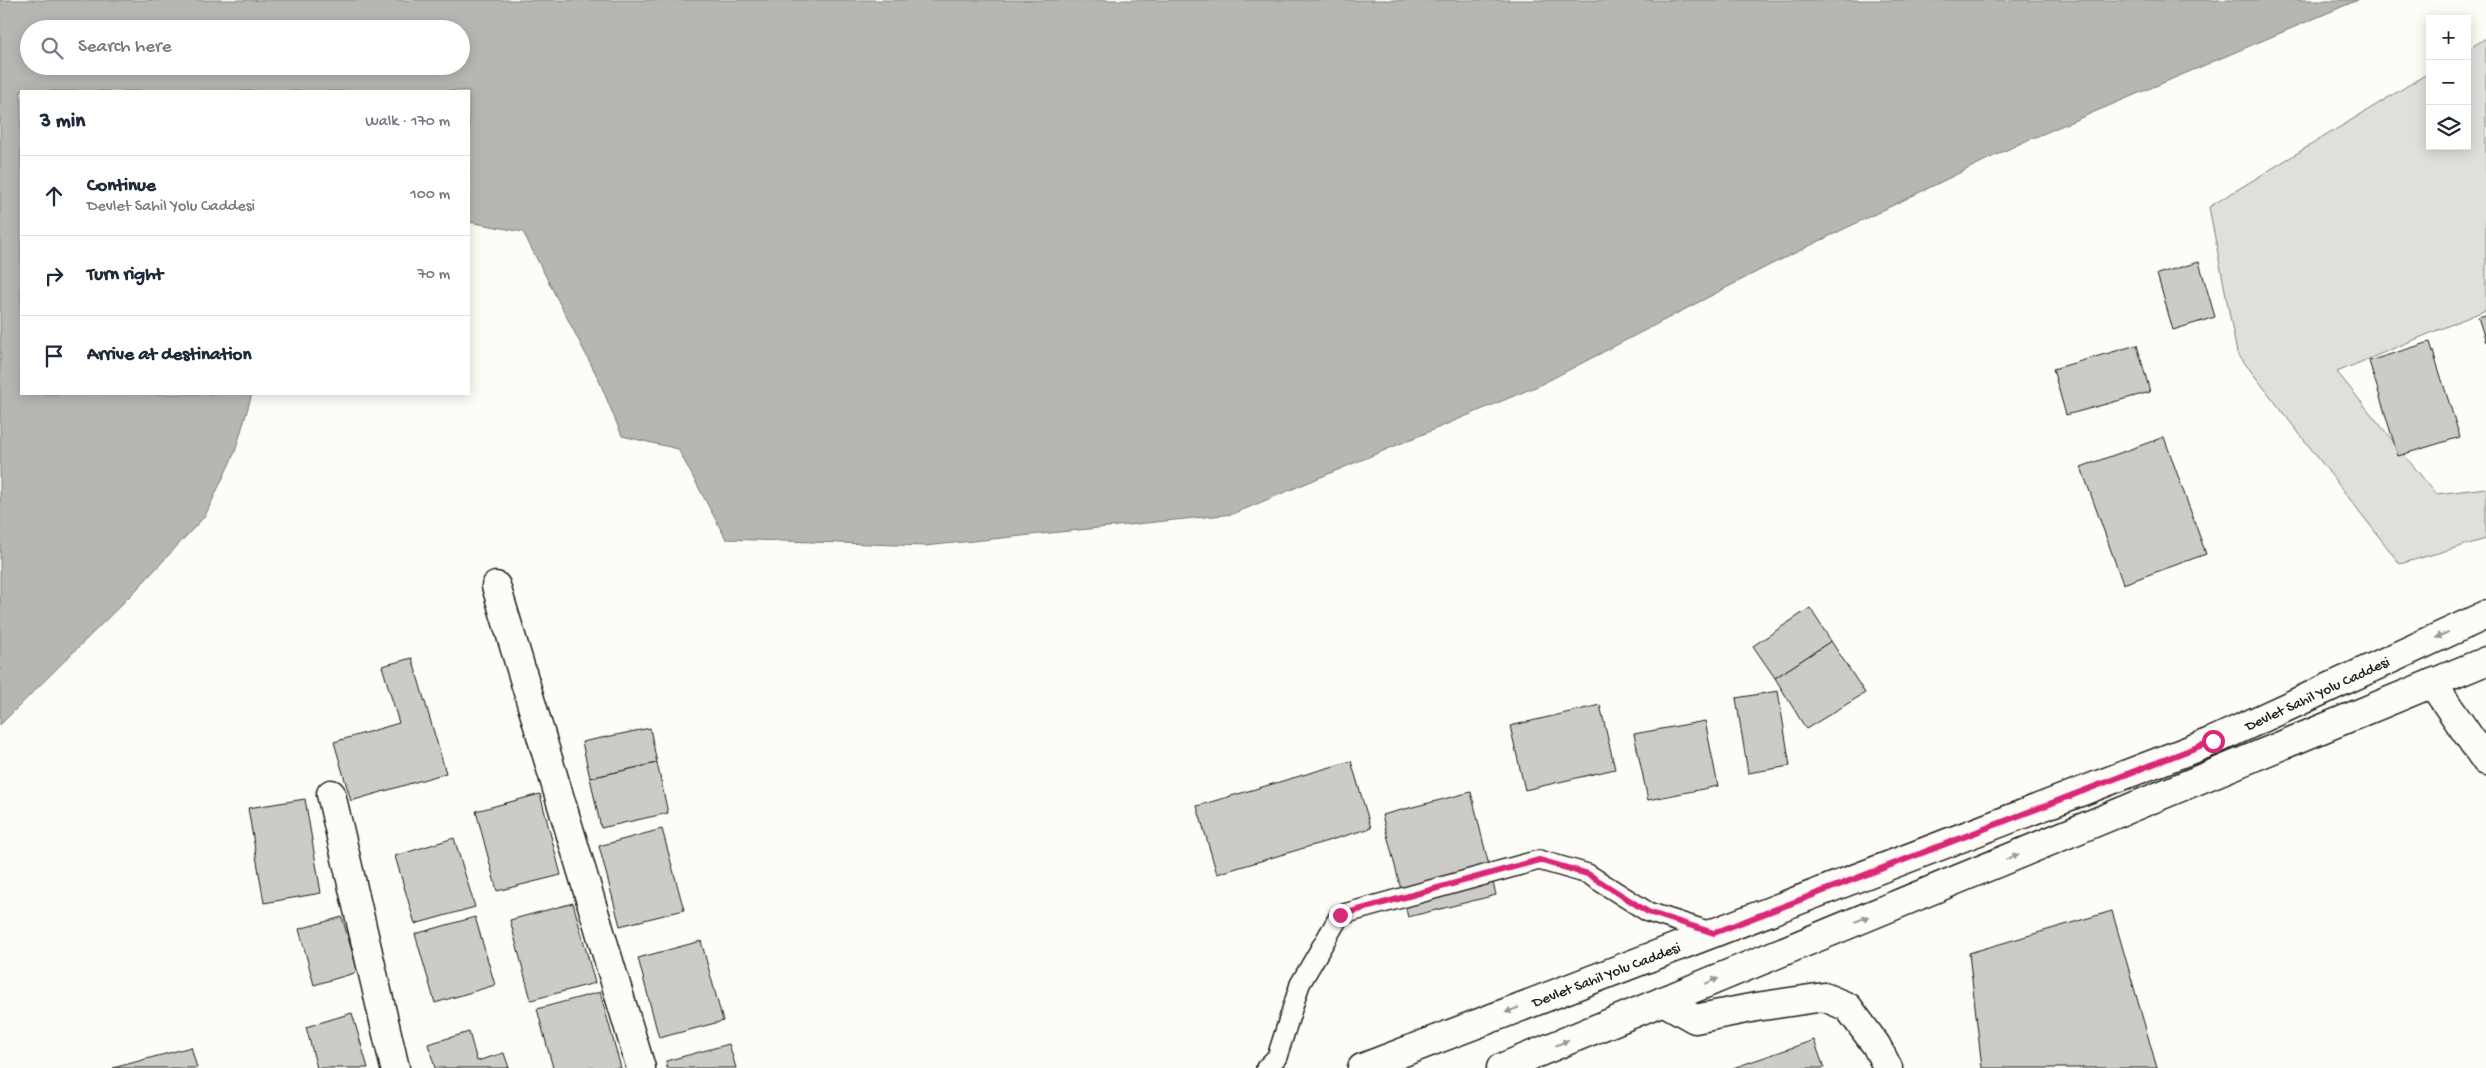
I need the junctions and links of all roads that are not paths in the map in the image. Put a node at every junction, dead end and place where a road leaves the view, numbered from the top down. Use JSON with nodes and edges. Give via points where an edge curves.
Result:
{"nodes":[{"id":1,"x":496,"y":586,"type":"dead end"},
{"id":2,"x":2486,"y":615,"type":"edge"},
{"id":3,"x":2486,"y":661,"type":"edge"},
{"id":4,"x":2432,"y":683,"type":"junction"},
{"id":5,"x":2486,"y":761,"type":"edge"},
{"id":6,"x":331,"y":794,"type":"dead end"},
{"id":7,"x":1714,"y":933,"type":"junction"},
{"id":8,"x":1663,"y":1001,"type":"junction"},
{"id":9,"x":396,"y":1068,"type":"edge"},
{"id":10,"x":641,"y":1068,"type":"edge"},
{"id":11,"x":1266,"y":1068,"type":"edge"},
{"id":12,"x":1362,"y":1068,"type":"edge"},
{"id":13,"x":1501,"y":1068,"type":"edge"},
{"id":14,"x":1888,"y":1068,"type":"edge"}],
"edges":[{"from":1,"to":10,"type":"main road"},
{"from":2,"to":7,"type":"main road","name":"Devlet Sahil Yolu Caddesi","one_way":true,"via":[[2213,741]]},
{"from":3,"to":4,"type":"main road","name":"Devlet Sahil Yolu Caddesi"},
{"from":4,"to":5,"type":"main road"},
{"from":8,"to":4,"type":"main road","name":"Devlet Sahil Yolu Caddesi","one_way":true},
{"from":6,"to":9,"type":"main road"},
{"from":7,"to":11,"type":"lane","via":[[1648,912],[1588,874],[1539,860],[1340,915],[1300,984],[1277,1057]]},
{"from":7,"to":12,"type":"main road","name":"Devlet Sahil Yolu Caddesi","one_way":true},
{"from":13,"to":8,"type":"main road","name":"Devlet Sahil Yolu Caddesi","one_way":true},
{"from":8,"to":14,"type":"main road","via":[[1695,1019],[1824,997],[1848,1007],[1876,1044]]}]}
